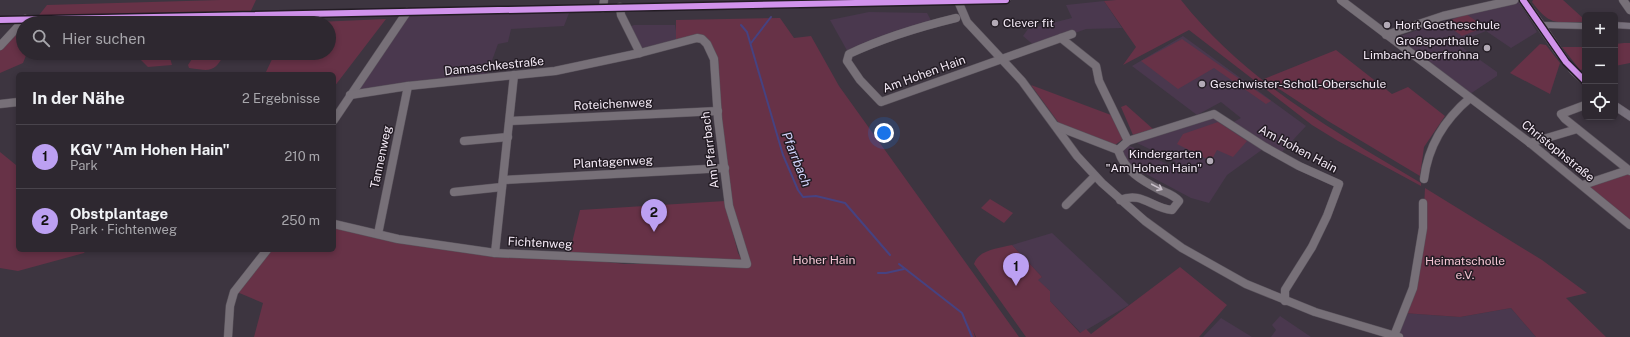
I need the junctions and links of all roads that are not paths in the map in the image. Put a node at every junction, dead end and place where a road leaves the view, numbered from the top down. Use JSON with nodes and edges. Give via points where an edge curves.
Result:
{"nodes":[{"id":1,"x":1006,"y":0,"type":"edge"},
{"id":2,"x":1341,"y":0,"type":"edge"},
{"id":3,"x":1514,"y":0,"type":"edge"},
{"id":4,"x":1523,"y":0,"type":"edge"},
{"id":5,"x":1623,"y":0,"type":"edge"},
{"id":6,"x":958,"y":1,"type":"junction"},
{"id":7,"x":604,"y":4,"type":"edge"},
{"id":8,"x":620,"y":8,"type":"junction"},
{"id":9,"x":1630,"y":10,"type":"edge"},
{"id":10,"x":407,"y":12,"type":"junction"},
{"id":11,"x":189,"y":16,"type":"edge"},
{"id":12,"x":956,"y":18,"type":"dead end"},
{"id":13,"x":16,"y":19,"type":"edge"},
{"id":14,"x":0,"y":20,"type":"edge"},
{"id":15,"x":1541,"y":25,"type":"junction"},
{"id":16,"x":1618,"y":25,"type":"edge"},
{"id":17,"x":1582,"y":26,"type":"edge"},
{"id":18,"x":1630,"y":26,"type":"edge"},
{"id":19,"x":16,"y":29,"type":"edge"},
{"id":20,"x":1072,"y":34,"type":"dead end"},
{"id":21,"x":1386,"y":35,"type":"junction"},
{"id":22,"x":697,"y":38,"type":"joint"},
{"id":23,"x":1061,"y":38,"type":"junction"},
{"id":24,"x":0,"y":46,"type":"edge"},
{"id":25,"x":640,"y":52,"type":"junction"},
{"id":26,"x":1003,"y":59,"type":"junction"},
{"id":27,"x":514,"y":75,"type":"junction"},
{"id":28,"x":1582,"y":78,"type":"edge"},
{"id":29,"x":408,"y":86,"type":"junction"},
{"id":30,"x":350,"y":95,"type":"junction"},
{"id":31,"x":1470,"y":98,"type":"junction"},
{"id":32,"x":16,"y":102,"type":"edge"},
{"id":33,"x":0,"y":104,"type":"edge"},
{"id":34,"x":1582,"y":106,"type":"edge"},
{"id":35,"x":1618,"y":107,"type":"edge"},
{"id":36,"x":718,"y":111,"type":"junction"},
{"id":37,"x":336,"y":117,"type":"edge"},
{"id":38,"x":1630,"y":117,"type":"edge"},
{"id":39,"x":510,"y":121,"type":"junction"},
{"id":40,"x":1055,"y":126,"type":"junction"},
{"id":41,"x":1577,"y":129,"type":"junction"},
{"id":42,"x":508,"y":137,"type":"junction"},
{"id":43,"x":464,"y":141,"type":"dead end"},
{"id":44,"x":1128,"y":142,"type":"junction"},
{"id":45,"x":1530,"y":143,"type":"junction"},
{"id":46,"x":1118,"y":150,"type":"junction"},
{"id":47,"x":725,"y":168,"type":"junction"},
{"id":48,"x":1629,"y":170,"type":"edge"},
{"id":49,"x":1095,"y":176,"type":"junction"},
{"id":50,"x":1424,"y":179,"type":"dead end"},
{"id":51,"x":502,"y":184,"type":"junction"},
{"id":52,"x":1582,"y":185,"type":"junction"},
{"id":53,"x":454,"y":192,"type":"dead end"},
{"id":54,"x":1120,"y":200,"type":"junction"},
{"id":55,"x":1423,"y":203,"type":"dead end"},
{"id":56,"x":1066,"y":205,"type":"dead end"},
{"id":57,"x":336,"y":224,"type":"edge"},
{"id":58,"x":1630,"y":225,"type":"edge"},
{"id":59,"x":378,"y":234,"type":"junction"},
{"id":60,"x":265,"y":252,"type":"edge"},
{"id":61,"x":495,"y":253,"type":"junction"},
{"id":62,"x":747,"y":264,"type":"joint"},
{"id":63,"x":1285,"y":301,"type":"junction"},
{"id":64,"x":1396,"y":336,"type":"edge"},
{"id":65,"x":228,"y":337,"type":"edge"}],
"edges":[{"from":1,"to":6,"type":"main road"},
{"from":2,"to":21,"type":"street","name":"Christophstraße"},
{"from":3,"to":21,"type":"street","via":[[1443,16]]},
{"from":4,"to":15,"type":"main road"},
{"from":5,"to":9,"type":"street"},
{"from":6,"to":8,"type":"main road"},
{"from":6,"to":26,"type":"street","via":[[967,22]]},
{"from":7,"to":8,"type":"main road"},
{"from":7,"to":10,"type":"main road"},
{"from":8,"to":25,"type":"street"},
{"from":10,"to":11,"type":"main road"},
{"from":10,"to":30,"type":"street"},
{"from":12,"to":26,"type":"street","name":"Am Hohen Hain","via":[[865,46],[849,54],[848,61],[860,80],[881,102]]},
{"from":13,"to":14,"type":"main road"},
{"from":15,"to":17,"type":"main road"},
{"from":15,"to":28,"type":"main road","via":[[1554,47]]},
{"from":16,"to":18,"type":"main road"},
{"from":19,"to":24,"type":"street"},
{"from":20,"to":23,"type":"street","name":"Am Hohen Hain"},
{"from":21,"to":31,"type":"street","name":"Christophstraße"},
{"from":22,"to":25,"type":"street","name":"Damaschkestraße"},
{"from":22,"to":36,"type":"street","name":"Am Pfarrbach","via":[[707,44],[714,59]]},
{"from":23,"to":26,"type":"street","name":"Am Hohen Hain"},
{"from":23,"to":44,"type":"street","via":[[1096,66],[1099,81]]},
{"from":25,"to":27,"type":"street","name":"Damaschkestraße","via":[[555,71]]},
{"from":26,"to":40,"type":"street"},
{"from":27,"to":29,"type":"street","name":"Damaschkestraße"},
{"from":27,"to":39,"type":"street"},
{"from":29,"to":30,"type":"street","name":"Damaschkestraße"},
{"from":29,"to":59,"type":"street","name":"Tannenweg"},
{"from":30,"to":37,"type":"street"},
{"from":31,"to":45,"type":"street","name":"Christophstraße"},
{"from":31,"to":50,"type":"street","via":[[1456,110],[1437,138],[1426,162]]},
{"from":32,"to":33,"type":"street"},
{"from":34,"to":41,"type":"street","via":[[1562,112],[1562,116]]},
{"from":35,"to":38,"type":"main road"},
{"from":36,"to":39,"type":"street","name":"Roteichenweg"},
{"from":36,"to":47,"type":"street","name":"Am Pfarrbach"},
{"from":39,"to":42,"type":"street"},
{"from":40,"to":46,"type":"street"},
{"from":40,"to":49,"type":"street"},
{"from":41,"to":45,"type":"street"},
{"from":41,"to":48,"type":"street"},
{"from":42,"to":43,"type":"street"},
{"from":42,"to":51,"type":"street"},
{"from":44,"to":46,"type":"street","name":"Am Hohen Hain"},
{"from":44,"to":63,"type":"street","name":"Am Hohen Hain","via":[[1214,114],[1265,147],[1339,184],[1312,247],[1285,290]]},
{"from":45,"to":52,"type":"street","name":"Christophstraße"},
{"from":46,"to":54,"type":"street","one_way":true,"via":[[1129,172],[1179,201],[1172,210],[1167,210],[1134,196],[1126,196]]},
{"from":47,"to":51,"type":"street","name":"Plantagenweg"},
{"from":47,"to":62,"type":"street","name":"Am Pfarrbach","via":[[729,206]]},
{"from":48,"to":52,"type":"street"},
{"from":49,"to":54,"type":"street"},
{"from":49,"to":56,"type":"street"},
{"from":51,"to":53,"type":"street","name":"Plantagenweg"},
{"from":51,"to":61,"type":"street"},
{"from":52,"to":58,"type":"street","name":"Christophstraße"},
{"from":54,"to":63,"type":"street","via":[[1182,248],[1246,284]]},
{"from":55,"to":64,"type":"street","via":[[1423,228],[1413,288]]},
{"from":57,"to":59,"type":"street","name":"Fichtenweg"},
{"from":59,"to":61,"type":"street","name":"Fichtenweg","via":[[439,246]]},
{"from":60,"to":65,"type":"street","via":[[234,292],[230,306]]},
{"from":61,"to":62,"type":"street","name":"Fichtenweg"},
{"from":63,"to":64,"type":"street"}]}
